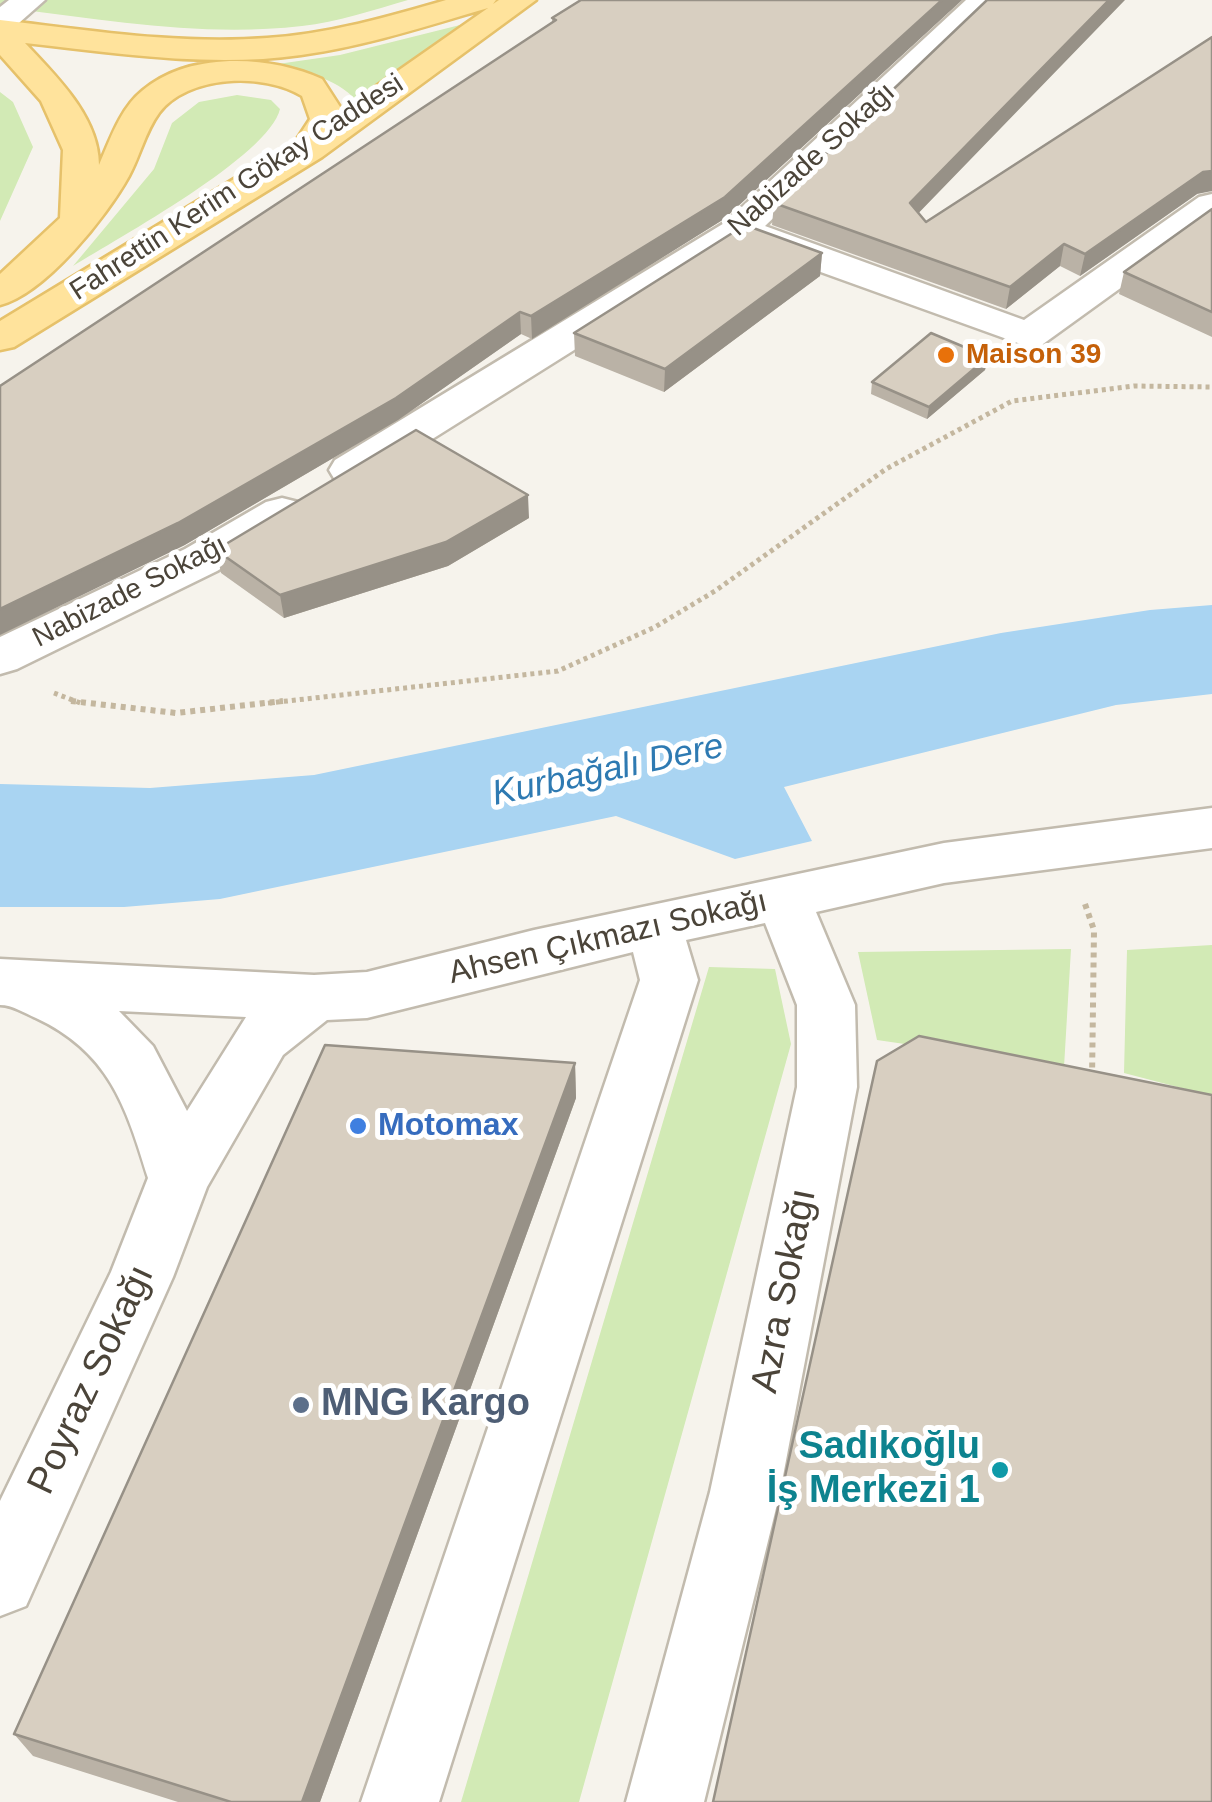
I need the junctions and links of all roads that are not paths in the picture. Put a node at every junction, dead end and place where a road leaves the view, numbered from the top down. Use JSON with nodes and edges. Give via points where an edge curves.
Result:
{"nodes":[{"id":1,"x":29,"y":0,"type":"edge"},
{"id":2,"x":480,"y":0,"type":"edge"},
{"id":3,"x":520,"y":0,"type":"edge"},
{"id":4,"x":985,"y":0,"type":"edge"},
{"id":5,"x":0,"y":29,"type":"edge"},
{"id":6,"x":309,"y":149,"type":"junction"},
{"id":7,"x":1212,"y":205,"type":"edge"},
{"id":8,"x":79,"y":218,"type":"junction"},
{"id":9,"x":739,"y":230,"type":"junction"},
{"id":10,"x":0,"y":293,"type":"edge"},
{"id":11,"x":0,"y":338,"type":"edge"},
{"id":12,"x":0,"y":657,"type":"edge"},
{"id":13,"x":1212,"y":828,"type":"edge"},
{"id":14,"x":783,"y":898,"type":"junction"},
{"id":15,"x":654,"y":926,"type":"junction"},
{"id":16,"x":7,"y":984,"type":"edge"},
{"id":17,"x":314,"y":998,"type":"junction"},
{"id":18,"x":180,"y":1178,"type":"junction"},
{"id":19,"x":0,"y":1580,"type":"edge"},
{"id":20,"x":400,"y":1802,"type":"edge"},
{"id":21,"x":666,"y":1802,"type":"edge"}],
"edges":[{"from":1,"to":5,"type":"street"},
{"from":2,"to":5,"type":"main road","via":[[298,45],[199,46]]},
{"from":3,"to":6,"type":"main road","name":"Fahrettin Kerim Gökay Caddesi"},
{"from":4,"to":9,"type":"street","name":"Nabizade Sokağı"},
{"from":5,"to":8,"type":"main road","via":[[57,98],[81,150]]},
{"from":6,"to":8,"type":"main road","name":"Fahrettin Kerim Gökay Caddesi","via":[[326,119],[322,98],[310,86],[275,74],[214,73],[155,97],[106,185]]},
{"from":6,"to":11,"type":"main road","name":"Fahrettin Kerim Gökay Caddesi"},
{"from":7,"to":9,"type":"street","via":[[1029,334]]},
{"from":8,"to":10,"type":"main road","name":"Fahrettin Kerim Gökay Caddesi"},
{"from":9,"to":12,"type":"street","name":"Nabizade Sokağı","via":[[201,560]]},
{"from":13,"to":14,"type":"street","name":"Ahsen Çıkmazı Sokağı","via":[[944,862]]},
{"from":14,"to":15,"type":"street","name":"Ahsen Çıkmazı Sokağı"},
{"from":14,"to":21,"type":"street","name":"Azra Sokağı","via":[[826,1005],[826,1086],[745,1492]]},
{"from":15,"to":17,"type":"street","name":"Ahsen Çıkmazı Sokağı","via":[[367,996]]},
{"from":15,"to":20,"type":"street","via":[[669,980]]},
{"from":16,"to":17,"type":"street","name":"Ahsen Çıkmazı Sokağı"},
{"from":16,"to":18,"type":"street","via":[[75,1008],[124,1049],[157,1108]]},
{"from":17,"to":18,"type":"street","name":"Poyraz Sokağı","via":[[262,1038]]},
{"from":18,"to":19,"type":"street","name":"Poyraz Sokağı"}]}
